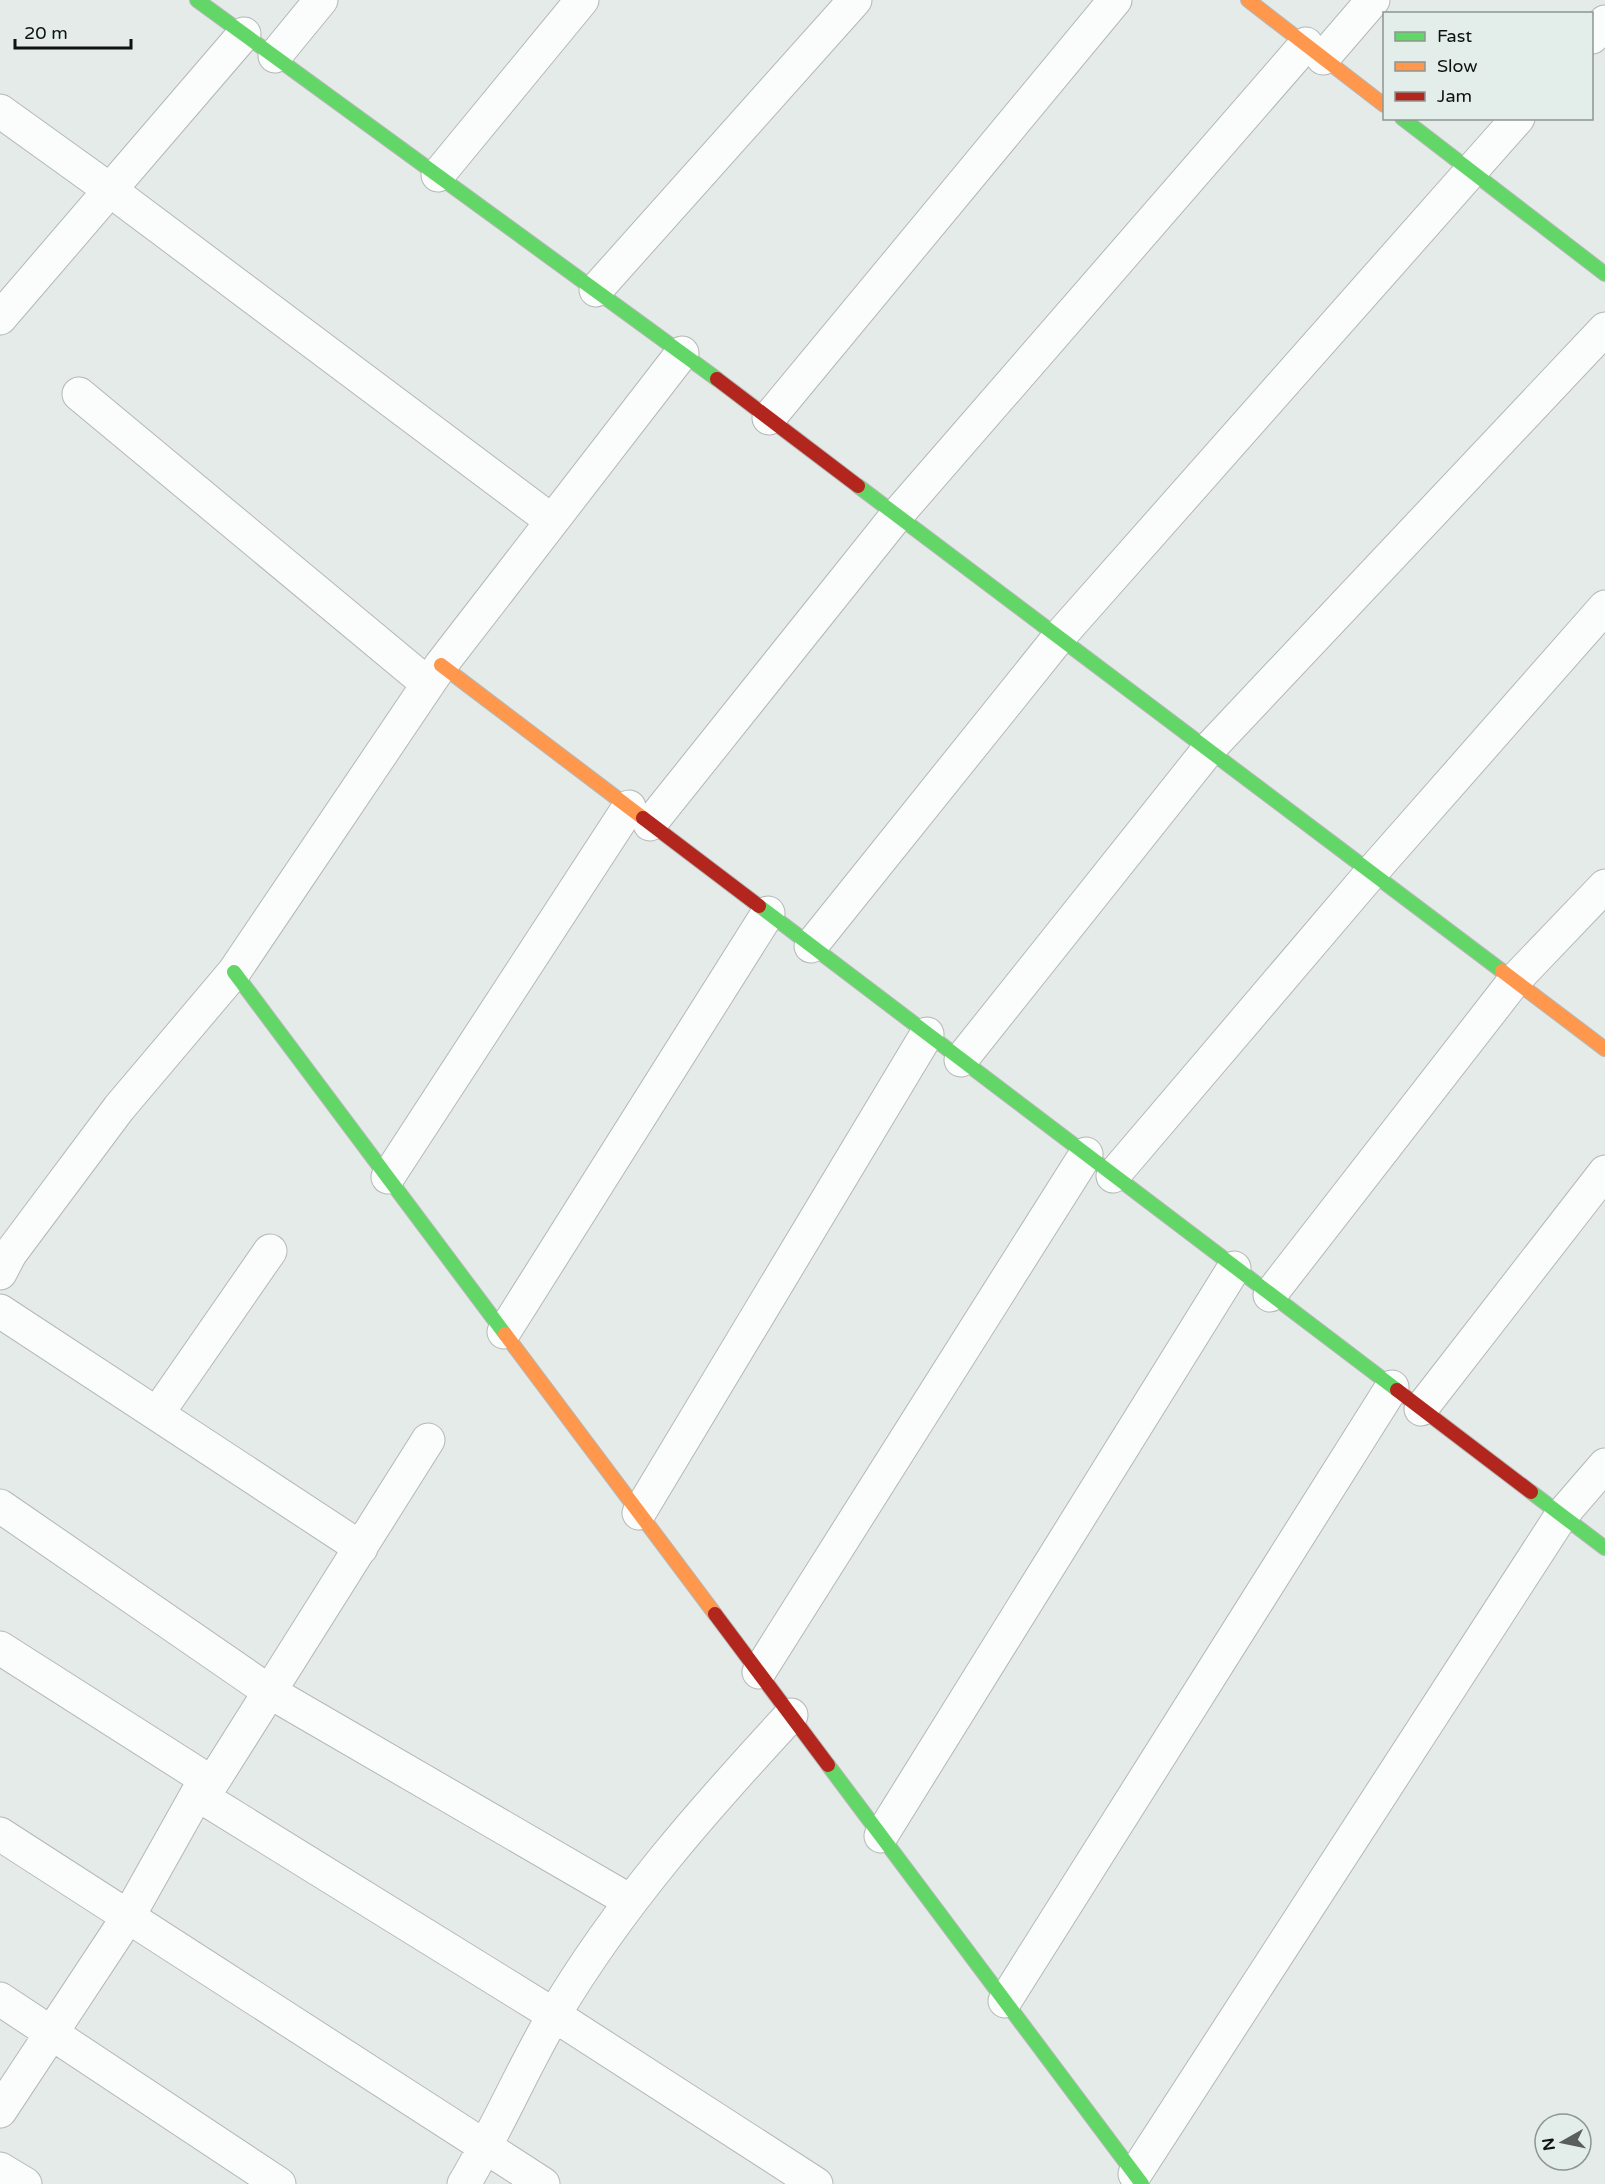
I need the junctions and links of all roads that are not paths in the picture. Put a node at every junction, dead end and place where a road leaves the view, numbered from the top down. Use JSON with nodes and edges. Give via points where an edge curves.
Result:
{"nodes":[{"id":1,"x":197,"y":0,"type":"edge"},
{"id":2,"x":321,"y":0,"type":"edge"},
{"id":3,"x":582,"y":0,"type":"edge"},
{"id":4,"x":855,"y":0,"type":"edge"},
{"id":5,"x":1115,"y":0,"type":"edge"},
{"id":6,"x":1248,"y":0,"type":"edge"},
{"id":7,"x":1373,"y":0,"type":"edge"},
{"id":8,"x":1605,"y":22,"type":"edge"},
{"id":9,"x":244,"y":34,"type":"junction"},
{"id":10,"x":1593,"y":36,"type":"edge"},
{"id":11,"x":1314,"y":51,"type":"junction"},
{"id":12,"x":274,"y":57,"type":"junction"},
{"id":13,"x":1383,"y":104,"type":"edge"},
{"id":14,"x":0,"y":111,"type":"edge"},
{"id":15,"x":1405,"y":120,"type":"edge"},
{"id":16,"x":1516,"y":120,"type":"edge"},
{"id":17,"x":1471,"y":171,"type":"junction"},
{"id":18,"x":438,"y":175,"type":"junction"},
{"id":19,"x":110,"y":190,"type":"junction"},
{"id":20,"x":1605,"y":274,"type":"edge"},
{"id":21,"x":596,"y":290,"type":"junction"},
{"id":22,"x":0,"y":318,"type":"edge"},
{"id":23,"x":1605,"y":329,"type":"edge"},
{"id":24,"x":682,"y":353,"type":"junction"},
{"id":25,"x":79,"y":394,"type":"dead end"},
{"id":26,"x":769,"y":418,"type":"junction"},
{"id":27,"x":897,"y":515,"type":"junction"},
{"id":28,"x":552,"y":522,"type":"junction"},
{"id":29,"x":1605,"y":607,"type":"edge"},
{"id":30,"x":1059,"y":637,"type":"junction"},
{"id":31,"x":435,"y":674,"type":"junction"},
{"id":32,"x":1208,"y":750,"type":"junction"},
{"id":33,"x":639,"y":815,"type":"junction"},
{"id":34,"x":1371,"y":873,"type":"junction"},
{"id":35,"x":1605,"y":885,"type":"edge"},
{"id":36,"x":768,"y":913,"type":"junction"},
{"id":37,"x":811,"y":946,"type":"junction"},
{"id":38,"x":234,"y":972,"type":"junction"},
{"id":39,"x":1514,"y":981,"type":"junction"},
{"id":40,"x":927,"y":1034,"type":"junction"},
{"id":41,"x":1605,"y":1049,"type":"edge"},
{"id":42,"x":961,"y":1060,"type":"junction"},
{"id":43,"x":1086,"y":1154,"type":"junction"},
{"id":44,"x":1605,"y":1172,"type":"edge"},
{"id":45,"x":1113,"y":1176,"type":"junction"},
{"id":46,"x":388,"y":1177,"type":"junction"},
{"id":47,"x":270,"y":1251,"type":"dead end"},
{"id":48,"x":3,"y":1256,"type":"edge"},
{"id":49,"x":1234,"y":1268,"type":"junction"},
{"id":50,"x":1270,"y":1295,"type":"junction"},
{"id":51,"x":0,"y":1311,"type":"edge"},
{"id":52,"x":504,"y":1332,"type":"junction"},
{"id":53,"x":1392,"y":1387,"type":"junction"},
{"id":54,"x":1421,"y":1409,"type":"junction"},
{"id":55,"x":157,"y":1414,"type":"junction"},
{"id":56,"x":428,"y":1440,"type":"dead end"},
{"id":57,"x":1605,"y":1465,"type":"edge"},
{"id":58,"x":0,"y":1506,"type":"edge"},
{"id":59,"x":639,"y":1513,"type":"junction"},
{"id":60,"x":1561,"y":1516,"type":"junction"},
{"id":61,"x":361,"y":1548,"type":"junction"},
{"id":62,"x":1605,"y":1548,"type":"edge"},
{"id":63,"x":0,"y":1648,"type":"edge"},
{"id":64,"x":759,"y":1672,"type":"junction"},
{"id":65,"x":270,"y":1692,"type":"junction"},
{"id":66,"x":791,"y":1715,"type":"junction"},
{"id":67,"x":205,"y":1788,"type":"junction"},
{"id":68,"x":0,"y":1834,"type":"edge"},
{"id":69,"x":881,"y":1836,"type":"junction"},
{"id":70,"x":630,"y":1901,"type":"junction"},
{"id":71,"x":128,"y":1917,"type":"junction"},
{"id":72,"x":0,"y":1999,"type":"edge"},
{"id":73,"x":1005,"y":2001,"type":"junction"},
{"id":74,"x":554,"y":2015,"type":"junction"},
{"id":75,"x":52,"y":2032,"type":"junction"},
{"id":76,"x":0,"y":2111,"type":"edge"},
{"id":77,"x":486,"y":2147,"type":"junction"},
{"id":78,"x":0,"y":2169,"type":"edge"},
{"id":79,"x":1138,"y":2179,"type":"edge"},
{"id":80,"x":25,"y":2184,"type":"edge"},
{"id":81,"x":279,"y":2184,"type":"edge"},
{"id":82,"x":464,"y":2184,"type":"edge"},
{"id":83,"x":543,"y":2184,"type":"edge"},
{"id":84,"x":816,"y":2184,"type":"edge"}],
"edges":[{"from":1,"to":9,"type":"street"},
{"from":2,"to":12,"type":"street"},
{"from":3,"to":18,"type":"street"},
{"from":4,"to":21,"type":"street"},
{"from":5,"to":26,"type":"street"},
{"from":6,"to":11,"type":"street"},
{"from":7,"to":11,"type":"street"},
{"from":8,"to":10,"type":"street"},
{"from":9,"to":12,"type":"street"},
{"from":9,"to":19,"type":"street"},
{"from":11,"to":13,"type":"street"},
{"from":11,"to":27,"type":"street"},
{"from":12,"to":18,"type":"street"},
{"from":14,"to":19,"type":"street"},
{"from":15,"to":17,"type":"street"},
{"from":16,"to":17,"type":"street"},
{"from":17,"to":20,"type":"street"},
{"from":17,"to":30,"type":"street"},
{"from":18,"to":21,"type":"street"},
{"from":19,"to":22,"type":"street"},
{"from":19,"to":28,"type":"street"},
{"from":21,"to":24,"type":"street"},
{"from":23,"to":32,"type":"street"},
{"from":24,"to":26,"type":"street"},
{"from":24,"to":28,"type":"street"},
{"from":25,"to":31,"type":"street"},
{"from":26,"to":27,"type":"street"},
{"from":27,"to":30,"type":"street"},
{"from":27,"to":33,"type":"street"},
{"from":28,"to":31,"type":"street"},
{"from":29,"to":34,"type":"street"},
{"from":30,"to":32,"type":"street"},
{"from":30,"to":37,"type":"street"},
{"from":31,"to":33,"type":"street"},
{"from":31,"to":38,"type":"street"},
{"from":32,"to":34,"type":"street"},
{"from":32,"to":42,"type":"street"},
{"from":33,"to":36,"type":"street"},
{"from":33,"to":46,"type":"street"},
{"from":34,"to":39,"type":"street"},
{"from":34,"to":45,"type":"street"},
{"from":35,"to":39,"type":"street"},
{"from":36,"to":37,"type":"street"},
{"from":36,"to":52,"type":"street"},
{"from":37,"to":40,"type":"street"},
{"from":38,"to":46,"type":"street"},
{"from":38,"to":48,"type":"street","via":[[119,1108]]},
{"from":39,"to":41,"type":"street"},
{"from":39,"to":50,"type":"street"},
{"from":40,"to":42,"type":"street"},
{"from":40,"to":59,"type":"street"},
{"from":42,"to":43,"type":"street"},
{"from":43,"to":45,"type":"street"},
{"from":43,"to":64,"type":"street"},
{"from":44,"to":54,"type":"street"},
{"from":45,"to":49,"type":"street"},
{"from":46,"to":52,"type":"street"},
{"from":47,"to":55,"type":"street"},
{"from":49,"to":50,"type":"street"},
{"from":49,"to":69,"type":"street"},
{"from":50,"to":53,"type":"street"},
{"from":51,"to":55,"type":"street"},
{"from":52,"to":59,"type":"street"},
{"from":53,"to":54,"type":"street"},
{"from":53,"to":73,"type":"street"},
{"from":54,"to":60,"type":"street"},
{"from":55,"to":61,"type":"street"},
{"from":56,"to":61,"type":"street"},
{"from":57,"to":60,"type":"street"},
{"from":58,"to":65,"type":"street"},
{"from":59,"to":64,"type":"street"},
{"from":60,"to":62,"type":"street"},
{"from":60,"to":79,"type":"street"},
{"from":61,"to":65,"type":"street"},
{"from":63,"to":67,"type":"street"},
{"from":64,"to":66,"type":"street"},
{"from":65,"to":67,"type":"street"},
{"from":65,"to":70,"type":"street"},
{"from":66,"to":69,"type":"street"},
{"from":66,"to":70,"type":"street","via":[[720,1791]]},
{"from":67,"to":71,"type":"street"},
{"from":67,"to":74,"type":"street"},
{"from":68,"to":71,"type":"street"},
{"from":69,"to":73,"type":"street"},
{"from":70,"to":74,"type":"street"},
{"from":71,"to":75,"type":"street"},
{"from":71,"to":77,"type":"street"},
{"from":72,"to":75,"type":"street"},
{"from":73,"to":79,"type":"street"},
{"from":74,"to":77,"type":"street"},
{"from":74,"to":84,"type":"street"},
{"from":75,"to":76,"type":"street"},
{"from":75,"to":81,"type":"street"},
{"from":77,"to":82,"type":"street"},
{"from":77,"to":83,"type":"street"},
{"from":78,"to":80,"type":"street"}]}
